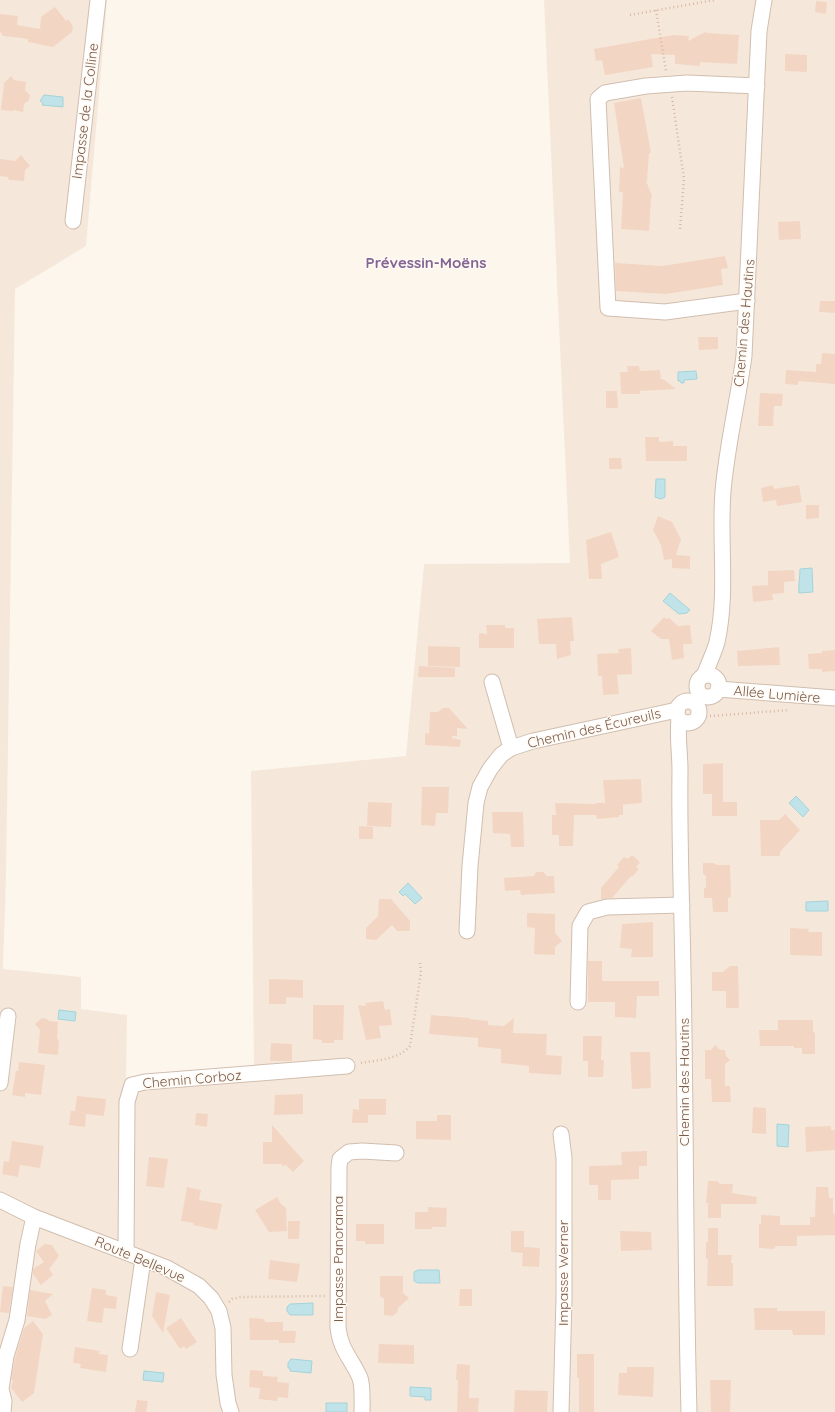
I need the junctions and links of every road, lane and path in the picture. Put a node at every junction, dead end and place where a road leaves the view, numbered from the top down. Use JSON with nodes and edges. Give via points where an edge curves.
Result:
{"nodes":[{"id":1,"x":98,"y":0,"type":"edge"},
{"id":2,"x":715,"y":0,"type":"edge"},
{"id":3,"x":764,"y":0,"type":"edge"},
{"id":4,"x":656,"y":10,"type":"junction"},
{"id":5,"x":630,"y":15,"type":"dead end"},
{"id":6,"x":668,"y":84,"type":"junction"},
{"id":7,"x":757,"y":86,"type":"junction"},
{"id":8,"x":73,"y":221,"type":"dead end"},
{"id":9,"x":680,"y":229,"type":"dead end"},
{"id":10,"x":747,"y":301,"type":"junction"},
{"id":11,"x":492,"y":682,"type":"dead end"},
{"id":12,"x":710,"y":686,"type":"junction"},
{"id":13,"x":835,"y":698,"type":"edge"},
{"id":14,"x":793,"y":710,"type":"dead end"},
{"id":15,"x":688,"y":714,"type":"junction"},
{"id":16,"x":511,"y":748,"type":"junction"},
{"id":17,"x":682,"y":905,"type":"junction"},
{"id":18,"x":467,"y":930,"type":"dead end"},
{"id":19,"x":420,"y":963,"type":"dead end"},
{"id":20,"x":578,"y":1002,"type":"dead end"},
{"id":21,"x":8,"y":1016,"type":"dead end"},
{"id":22,"x":347,"y":1066,"type":"joint"},
{"id":23,"x":0,"y":1083,"type":"edge"},
{"id":24,"x":561,"y":1134,"type":"dead end"},
{"id":25,"x":396,"y":1153,"type":"dead end"},
{"id":26,"x":0,"y":1200,"type":"edge"},
{"id":27,"x":34,"y":1217,"type":"junction"},
{"id":28,"x":126,"y":1252,"type":"junction"},
{"id":29,"x":143,"y":1259,"type":"junction"},
{"id":30,"x":337,"y":1296,"type":"junction"},
{"id":31,"x":219,"y":1311,"type":"junction"},
{"id":32,"x":130,"y":1349,"type":"dead end"},
{"id":33,"x":2,"y":1412,"type":"edge"},
{"id":34,"x":231,"y":1412,"type":"edge"},
{"id":35,"x":362,"y":1412,"type":"edge"},
{"id":36,"x":561,"y":1412,"type":"edge"},
{"id":37,"x":689,"y":1412,"type":"edge"}],
"edges":[{"from":1,"to":8,"type":"street","name":"Impasse de la Colline"},
{"from":2,"to":4,"type":"path"},
{"from":3,"to":7,"type":"street","name":"Chemin des Hautins"},
{"from":4,"to":5,"type":"path"},
{"from":4,"to":6,"type":"path"},
{"from":6,"to":7,"type":"street"},
{"from":6,"to":9,"type":"path","via":[[684,179]]},
{"from":6,"to":10,"type":"street","via":[[605,93],[598,99],[608,308],[665,312]]},
{"from":7,"to":10,"type":"street","name":"Chemin des Hautins"},
{"from":10,"to":12,"type":"street","name":"Chemin des Hautins","via":[[744,356],[726,465],[722,613]]},
{"from":11,"to":16,"type":"street","name":"Chemin des Écureuils"},
{"from":12,"to":13,"type":"street","name":"Allée Lumière"},
{"from":12,"to":15,"type":"street","name":"Chemin des Hautins"},
{"from":14,"to":15,"type":"path"},
{"from":15,"to":16,"type":"street","name":"Chemin des Écureuils","via":[[540,739]]},
{"from":15,"to":17,"type":"street","name":"Chemin des Hautins","via":[[680,753]]},
{"from":16,"to":18,"type":"street","name":"Chemin des Écureuils","via":[[501,755],[490,769],[480,787],[476,803]]},
{"from":17,"to":20,"type":"street","via":[[607,907],[588,912],[580,926]]},
{"from":17,"to":37,"type":"street","name":"Chemin des Hautins"},
{"from":19,"to":22,"type":"path","via":[[422,972],[410,1046],[395,1057]]},
{"from":21,"to":23,"type":"street"},
{"from":22,"to":28,"type":"street","name":"Chemin Corboz","via":[[132,1085],[127,1102]]},
{"from":24,"to":36,"type":"street","name":"Impasse Werner","via":[[564,1158]]},
{"from":25,"to":30,"type":"street","name":"Impasse Panorama","via":[[349,1152],[340,1159]]},
{"from":26,"to":27,"type":"street","name":"Route Bellevue"},
{"from":27,"to":28,"type":"street","name":"Route Bellevue"},
{"from":27,"to":33,"type":"street","via":[[17,1320],[6,1356],[1,1389],[4,1401]]},
{"from":28,"to":29,"type":"street","name":"Route Bellevue"},
{"from":29,"to":31,"type":"street","name":"Route Bellevue","via":[[167,1268],[199,1286]]},
{"from":29,"to":32,"type":"street"},
{"from":30,"to":31,"type":"path","via":[[241,1297],[232,1299]]},
{"from":30,"to":35,"type":"street","name":"Impasse Panorama","via":[[339,1339],[361,1379]]},
{"from":31,"to":34,"type":"street","name":"Route Bellevue","via":[[224,1328],[224,1375]]}]}
